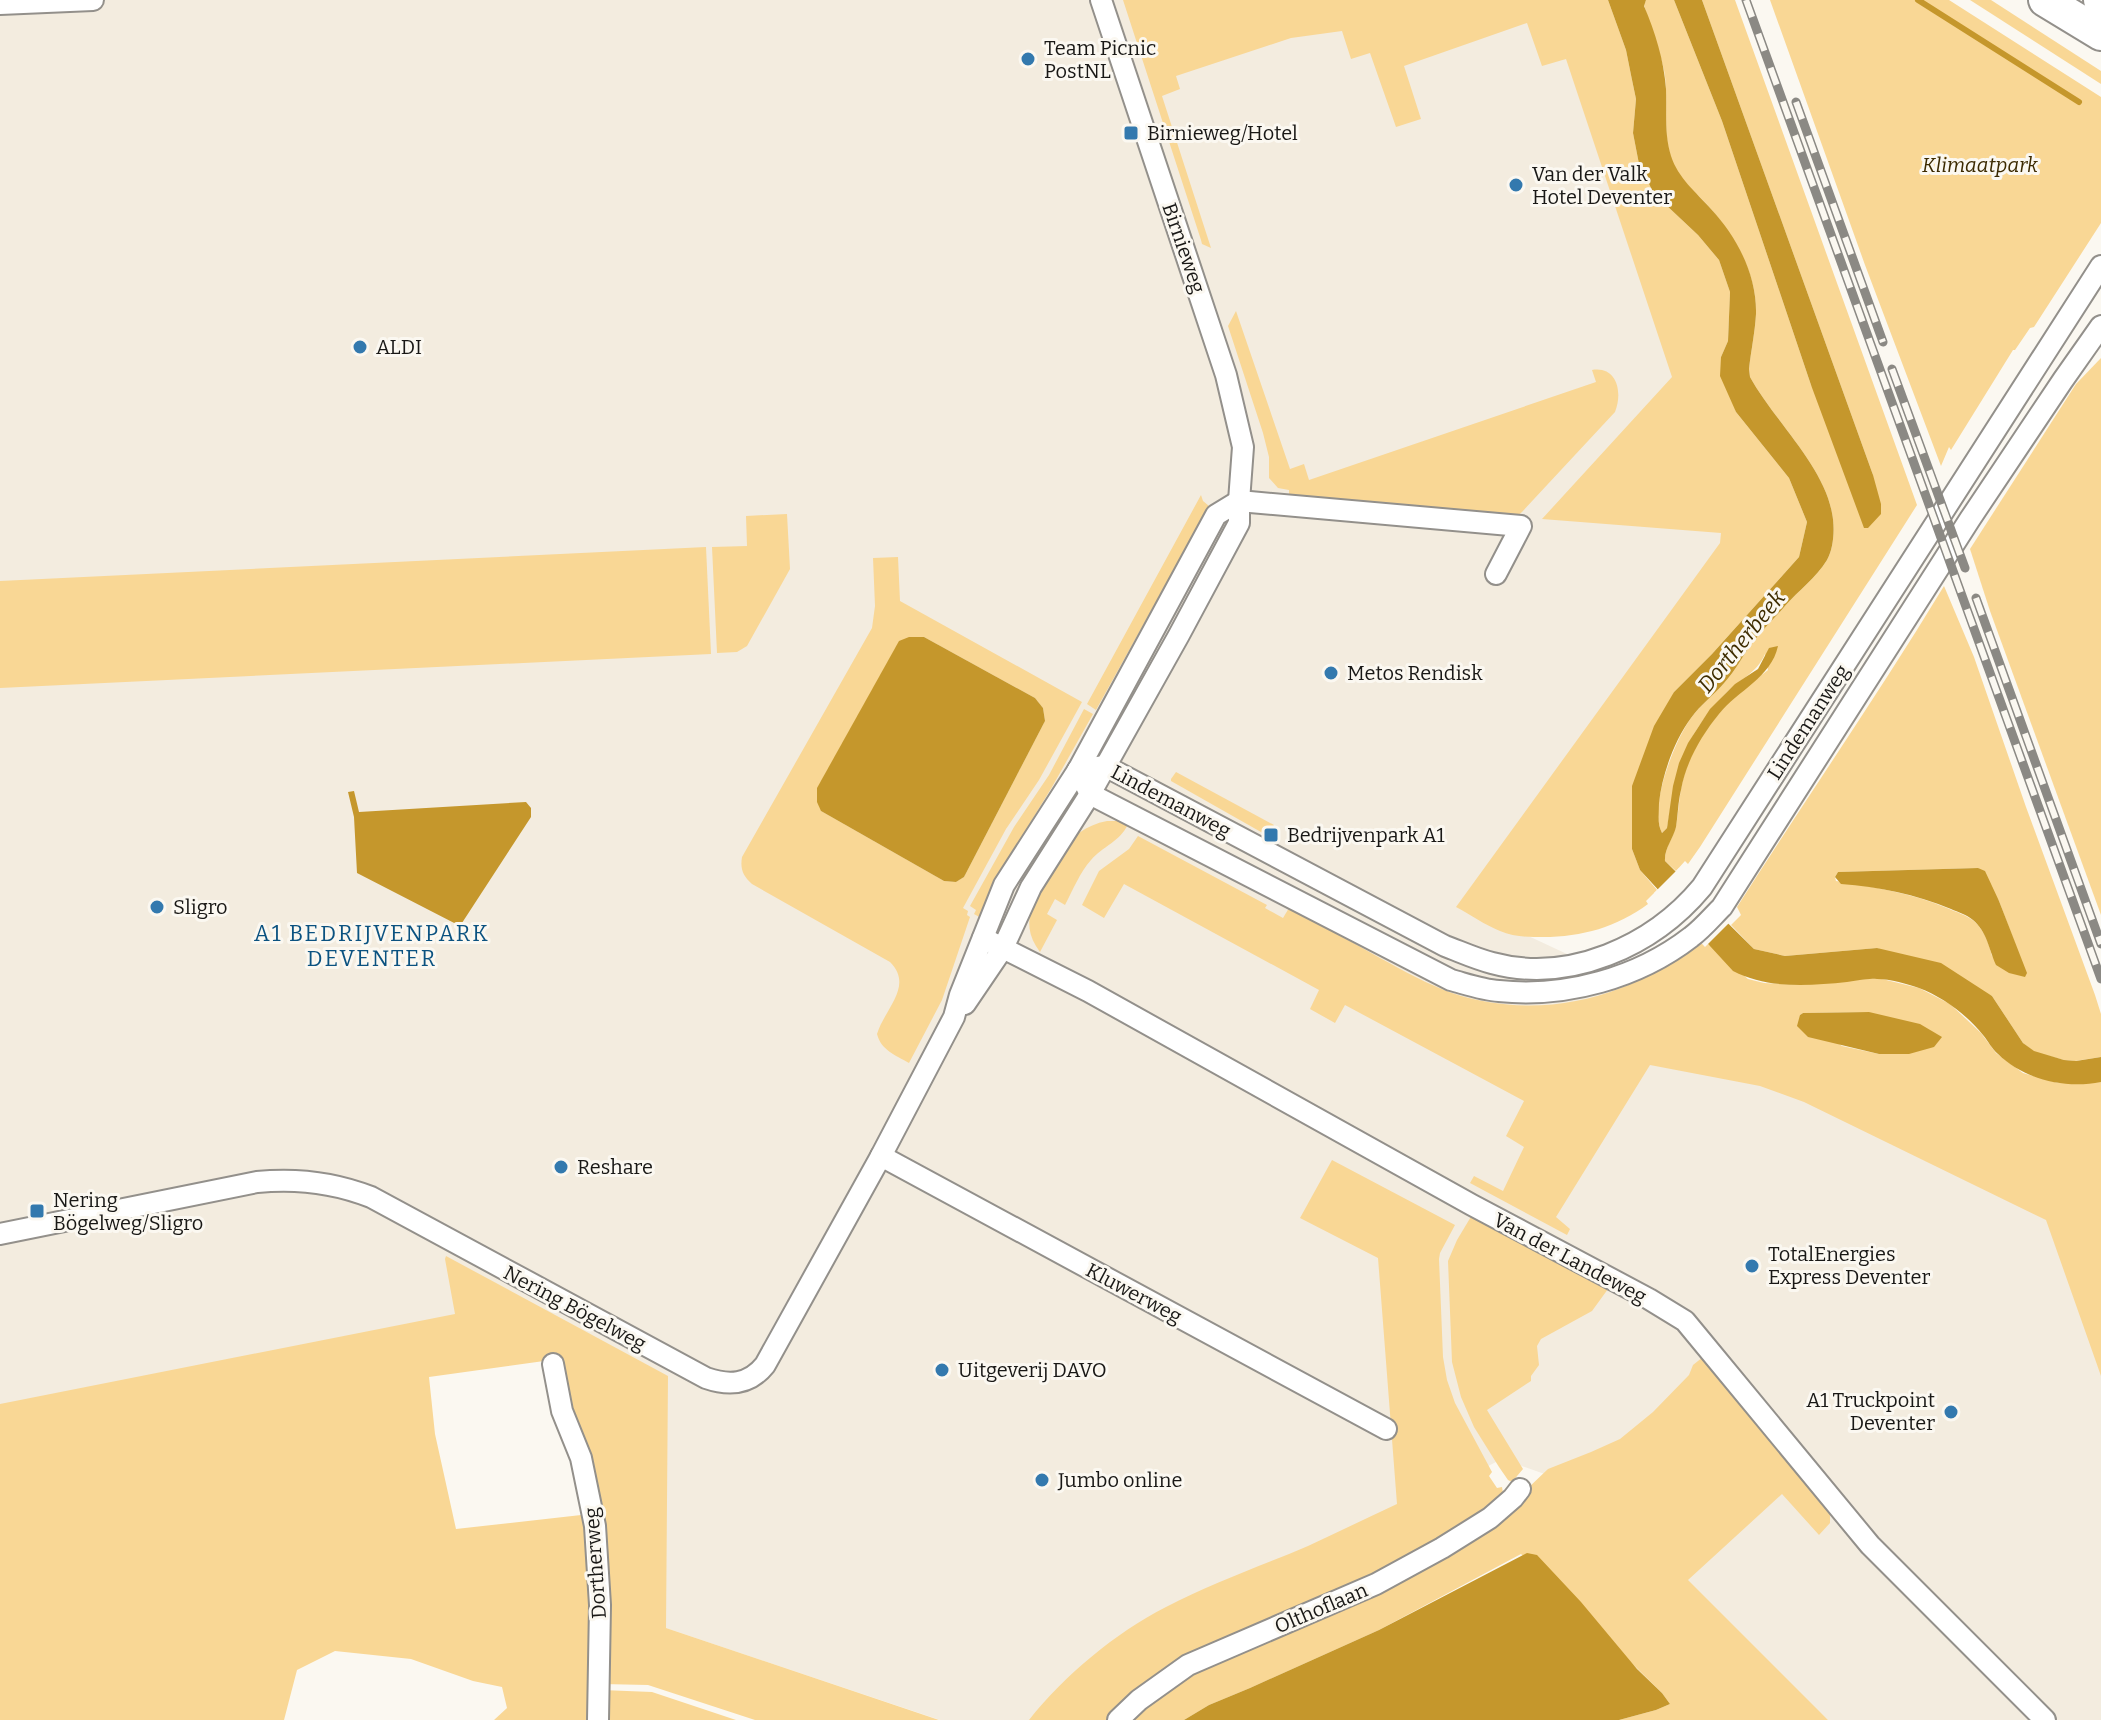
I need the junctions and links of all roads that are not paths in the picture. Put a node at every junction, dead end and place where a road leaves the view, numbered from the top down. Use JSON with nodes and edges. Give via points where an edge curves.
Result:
{"nodes":[{"id":1,"x":93,"y":0,"type":"edge"},
{"id":2,"x":1101,"y":0,"type":"edge"},
{"id":3,"x":2045,"y":0,"type":"edge"},
{"id":4,"x":0,"y":4,"type":"edge"},
{"id":5,"x":2101,"y":34,"type":"edge"},
{"id":6,"x":2101,"y":266,"type":"edge"},
{"id":7,"x":2101,"y":326,"type":"edge"},
{"id":8,"x":1239,"y":501,"type":"junction"},
{"id":9,"x":1496,"y":574,"type":"dead end"},
{"id":10,"x":1105,"y":766,"type":"junction"},
{"id":11,"x":1078,"y":770,"type":"junction"},
{"id":12,"x":1090,"y":794,"type":"junction"},
{"id":13,"x":983,"y":938,"type":"junction"},
{"id":14,"x":1003,"y":948,"type":"junction"},
{"id":15,"x":954,"y":1017,"type":"junction"},
{"id":16,"x":881,"y":1156,"type":"junction"},
{"id":17,"x":0,"y":1234,"type":"edge"},
{"id":18,"x":553,"y":1364,"type":"dead end"},
{"id":19,"x":1386,"y":1429,"type":"dead end"},
{"id":20,"x":1520,"y":1489,"type":"dead end"},
{"id":21,"x":598,"y":1720,"type":"edge"},
{"id":22,"x":1118,"y":1720,"type":"edge"},
{"id":23,"x":2045,"y":1720,"type":"edge"}],
"edges":[{"from":1,"to":4,"type":"street"},
{"from":2,"to":8,"type":"street","name":"Birnieweg","via":[[1226,375],[1243,447]]},
{"from":3,"to":5,"type":"main road"},
{"from":6,"to":10,"type":"street","name":"Lindemanweg","via":[[1702,887],[1673,918],[1637,942],[1602,958],[1558,967],[1494,964],[1445,946]]},
{"from":7,"to":12,"type":"street","name":"Lindemanweg","via":[[1970,519],[1722,907],[1691,937],[1631,971],[1544,992],[1497,991],[1451,980]]},
{"from":8,"to":9,"type":"street","via":[[1521,526]]},
{"from":8,"to":10,"type":"street","name":"Birnieweg","via":[[1239,523]]},
{"from":8,"to":11,"type":"street","via":[[1216,515]]},
{"from":10,"to":11,"type":"street","name":"Lindemanweg"},
{"from":10,"to":12,"type":"street","name":"Nering Bögelweg"},
{"from":11,"to":12,"type":"street","name":"Lindemanweg"},
{"from":11,"to":13,"type":"street","name":"Nering Bögelweg","via":[[1004,885]]},
{"from":12,"to":14,"type":"street","name":"Nering Bögelweg","via":[[1031,887]]},
{"from":13,"to":14,"type":"street","name":"Van der Landeweg"},
{"from":13,"to":15,"type":"street","name":"Nering Bögelweg"},
{"from":14,"to":15,"type":"street","name":"Nering Bögelweg"},
{"from":14,"to":23,"type":"street","name":"Van der Landeweg","via":[[1685,1321],[1870,1545]]},
{"from":15,"to":16,"type":"street","name":"Nering Bögelweg"},
{"from":16,"to":17,"type":"street","name":"Nering Bögelweg","via":[[765,1365],[754,1377],[724,1384],[371,1197],[339,1186],[301,1180],[257,1182]]},
{"from":16,"to":19,"type":"street","name":"Kluwerweg"},
{"from":18,"to":21,"type":"street","name":"Dortherweg","via":[[595,1526]]},
{"from":20,"to":22,"type":"street","name":"Olthoflaan","via":[[1490,1518],[1376,1584],[1188,1665]]}]}
